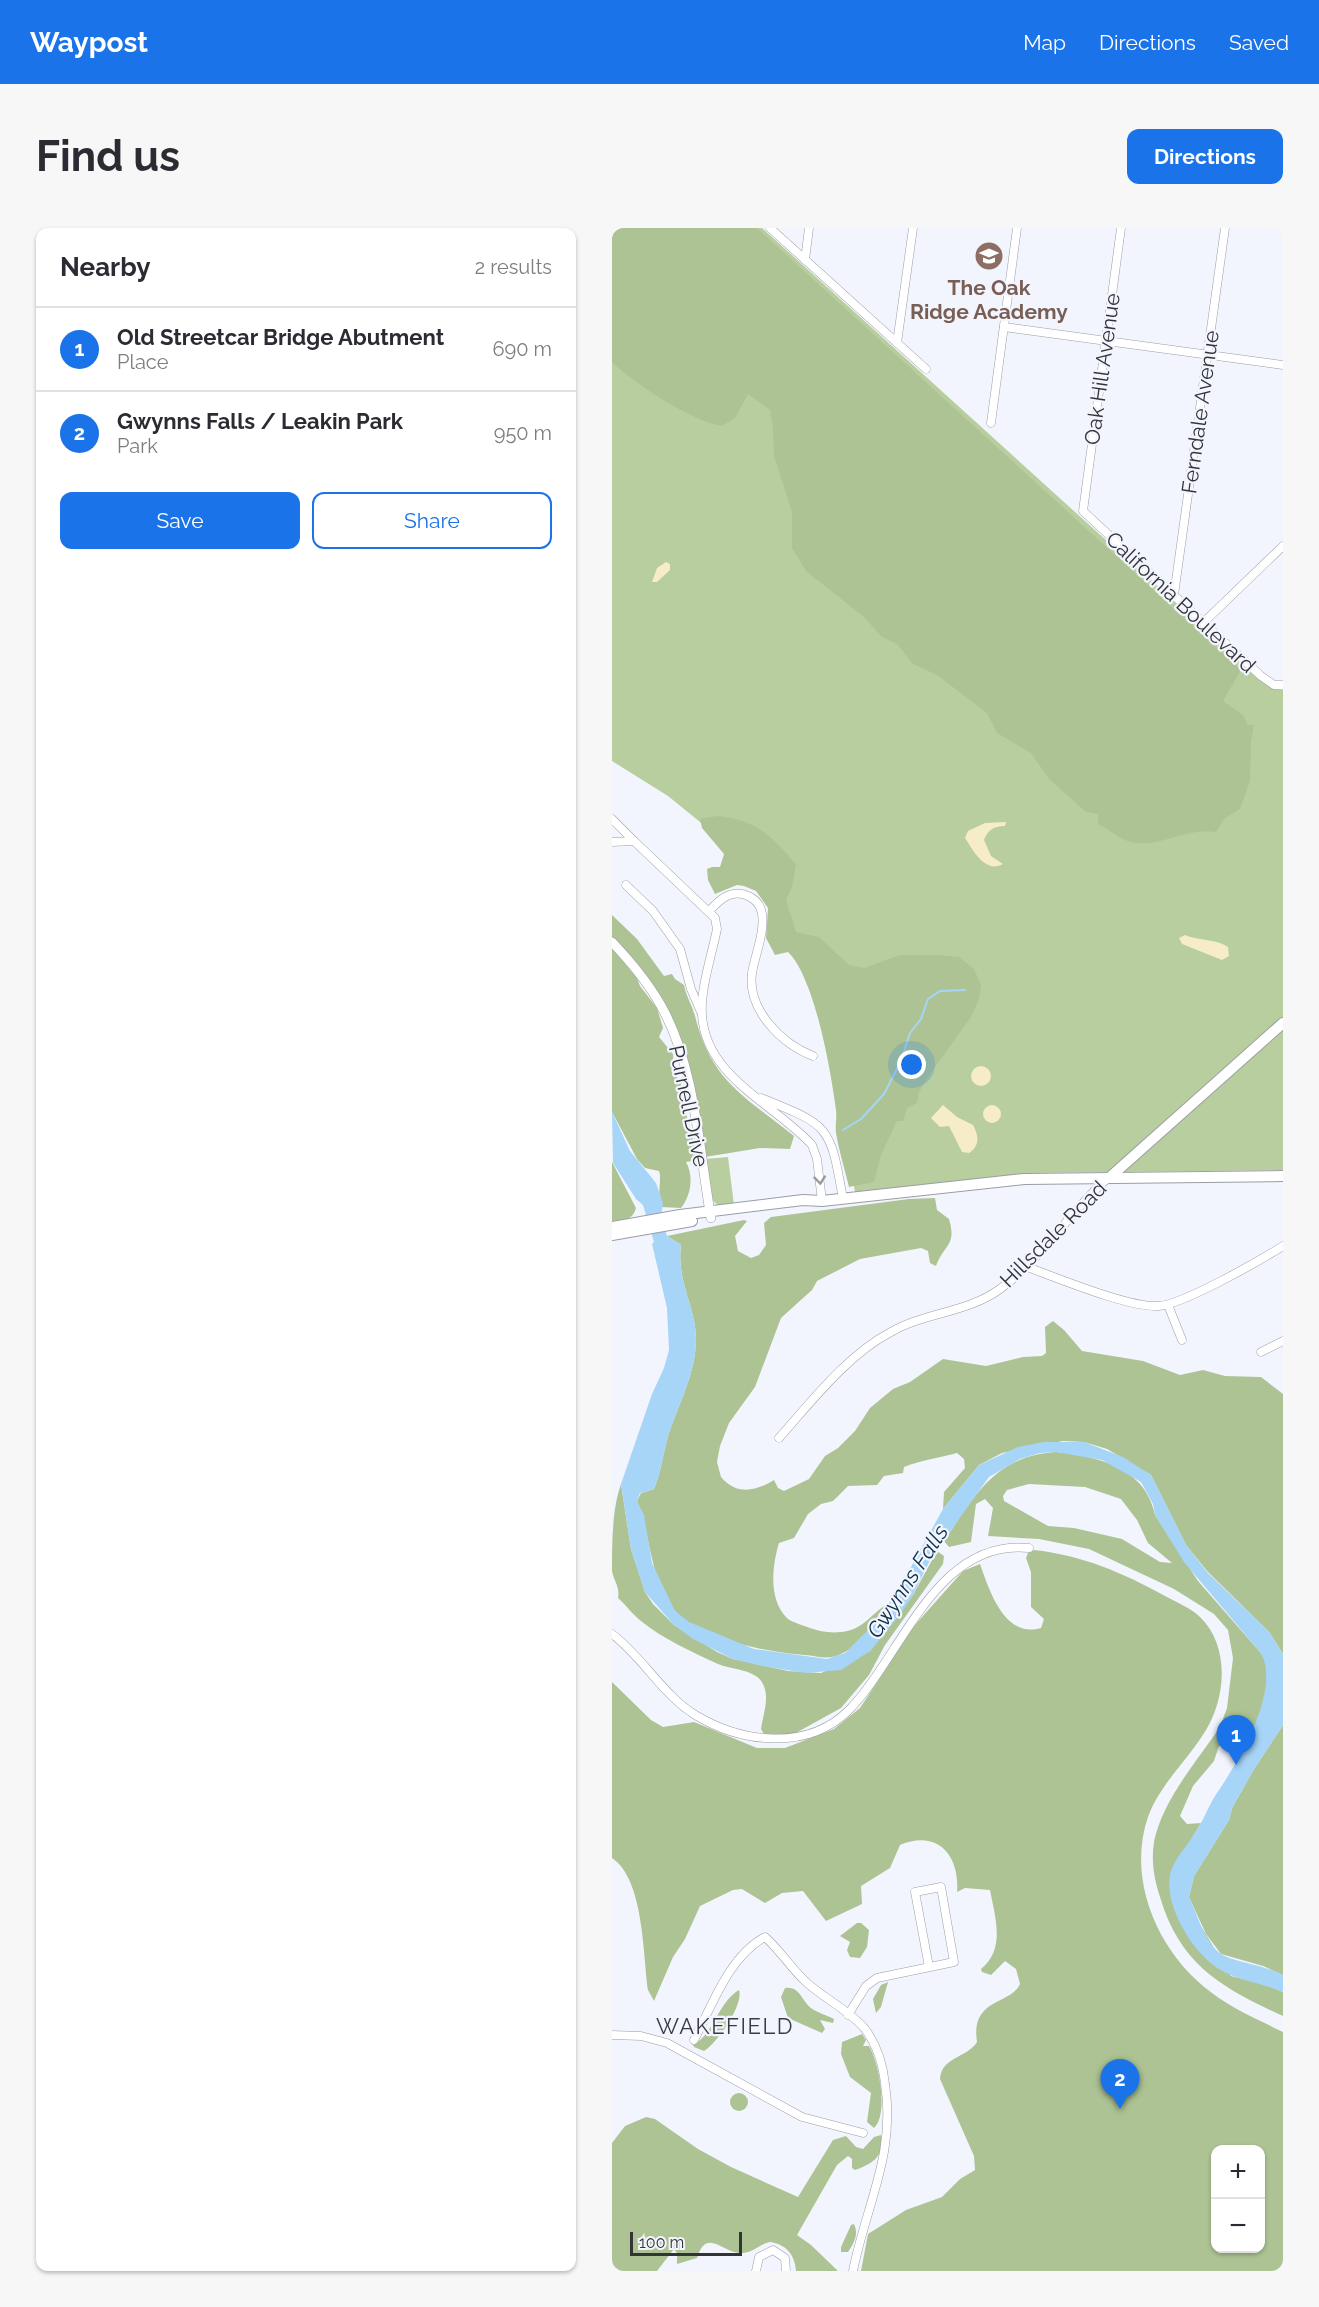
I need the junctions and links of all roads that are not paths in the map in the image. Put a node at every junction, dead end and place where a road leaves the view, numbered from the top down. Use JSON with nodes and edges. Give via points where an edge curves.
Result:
{"nodes":[{"id":1,"x":770,"y":228,"type":"edge"},
{"id":2,"x":809,"y":228,"type":"edge"},
{"id":3,"x":913,"y":228,"type":"edge"},
{"id":4,"x":1017,"y":228,"type":"edge"},
{"id":5,"x":1121,"y":228,"type":"edge"},
{"id":6,"x":1225,"y":228,"type":"edge"},
{"id":7,"x":805,"y":260,"type":"junction"},
{"id":8,"x":1004,"y":327,"type":"junction"},
{"id":9,"x":1106,"y":341,"type":"junction"},
{"id":10,"x":897,"y":344,"type":"junction"},
{"id":11,"x":1208,"y":355,"type":"junction"},
{"id":12,"x":1283,"y":365,"type":"edge"},
{"id":13,"x":926,"y":369,"type":"dead end"},
{"id":14,"x":991,"y":423,"type":"dead end"},
{"id":15,"x":1083,"y":511,"type":"joint"},
{"id":16,"x":1283,"y":546,"type":"edge"},
{"id":17,"x":1174,"y":595,"type":"junction"},
{"id":18,"x":1204,"y":622,"type":"junction"},
{"id":19,"x":1283,"y":685,"type":"edge"},
{"id":20,"x":612,"y":819,"type":"edge"},
{"id":21,"x":634,"y":841,"type":"junction"},
{"id":22,"x":612,"y":842,"type":"edge"},
{"id":23,"x":626,"y":885,"type":"dead end"},
{"id":24,"x":709,"y":911,"type":"junction"},
{"id":25,"x":612,"y":942,"type":"edge"},
{"id":26,"x":701,"y":1013,"type":"junction"},
{"id":27,"x":1283,"y":1023,"type":"edge"},
{"id":28,"x":813,"y":1056,"type":"dead end"},
{"id":29,"x":754,"y":1095,"type":"junction"},
{"id":30,"x":1283,"y":1176,"type":"edge"},
{"id":31,"x":1108,"y":1178,"type":"junction"},
{"id":32,"x":843,"y":1199,"type":"junction"},
{"id":33,"x":822,"y":1202,"type":"junction"},
{"id":34,"x":710,"y":1215,"type":"junction"},
{"id":35,"x":612,"y":1227,"type":"edge"},
{"id":36,"x":630,"y":1228,"type":"junction"},
{"id":37,"x":612,"y":1235,"type":"edge"},
{"id":38,"x":1283,"y":1246,"type":"edge"},
{"id":39,"x":1027,"y":1267,"type":"junction"},
{"id":40,"x":1168,"y":1305,"type":"junction"},
{"id":41,"x":1182,"y":1340,"type":"dead end"},
{"id":42,"x":1280,"y":1343,"type":"edge"},
{"id":43,"x":1262,"y":1352,"type":"dead end"},
{"id":44,"x":1283,"y":1354,"type":"edge"},
{"id":45,"x":779,"y":1438,"type":"dead end"},
{"id":46,"x":1029,"y":1548,"type":"dead end"},
{"id":47,"x":612,"y":1634,"type":"edge"},
{"id":48,"x":929,"y":1967,"type":"junction"},
{"id":49,"x":848,"y":2015,"type":"junction"},
{"id":50,"x":612,"y":2035,"type":"edge"},
{"id":51,"x":694,"y":2040,"type":"dead end"},
{"id":52,"x":863,"y":2133,"type":"dead end"},
{"id":53,"x":756,"y":2271,"type":"edge"},
{"id":54,"x":786,"y":2271,"type":"edge"},
{"id":55,"x":853,"y":2271,"type":"edge"}],
"edges":[{"from":1,"to":7,"type":"street"},
{"from":2,"to":7,"type":"street"},
{"from":3,"to":10,"type":"street"},
{"from":4,"to":8,"type":"street"},
{"from":5,"to":9,"type":"street","name":"Oak Hill Avenue"},
{"from":6,"to":11,"type":"street","name":"Ferndale Avenue"},
{"from":7,"to":10,"type":"street"},
{"from":8,"to":9,"type":"street"},
{"from":8,"to":14,"type":"street"},
{"from":9,"to":11,"type":"street"},
{"from":9,"to":15,"type":"street","name":"Oak Hill Avenue"},
{"from":10,"to":13,"type":"street"},
{"from":11,"to":12,"type":"street"},
{"from":11,"to":17,"type":"street","name":"Ferndale Avenue"},
{"from":15,"to":17,"type":"street","name":"California Boulevard"},
{"from":16,"to":18,"type":"street"},
{"from":17,"to":18,"type":"street","name":"California Boulevard"},
{"from":18,"to":19,"type":"street","name":"California Boulevard","via":[[1266,680]]},
{"from":20,"to":21,"type":"street"},
{"from":21,"to":22,"type":"street"},
{"from":21,"to":24,"type":"street"},
{"from":23,"to":26,"type":"street","via":[[653,911],[680,949]]},
{"from":24,"to":26,"type":"street","via":[[717,923]]},
{"from":24,"to":28,"type":"street","via":[[735,893],[751,897],[760,906],[762,919],[752,976],[754,993],[766,1018],[784,1041]]},
{"from":25,"to":34,"type":"street","name":"Purnell Drive","via":[[651,990],[676,1040],[688,1085]]},
{"from":26,"to":29,"type":"street","via":[[709,1046],[734,1079]]},
{"from":27,"to":31,"type":"main road","name":"Hillsdale Road"},
{"from":29,"to":32,"type":"street","via":[[807,1118],[826,1131],[836,1157]]},
{"from":29,"to":33,"type":"street","one_way":true,"via":[[812,1146]]},
{"from":30,"to":31,"type":"main road"},
{"from":31,"to":32,"type":"main road","via":[[1001,1181]]},
{"from":31,"to":39,"type":"street","name":"Hillsdale Road"},
{"from":32,"to":33,"type":"main road"},
{"from":33,"to":34,"type":"main road"},
{"from":34,"to":36,"type":"main road"},
{"from":35,"to":36,"type":"main road"},
{"from":36,"to":37,"type":"main road"},
{"from":38,"to":40,"type":"street"},
{"from":39,"to":40,"type":"street","via":[[1134,1303]]},
{"from":39,"to":45,"type":"street","name":"Hillsdale Road","via":[[976,1304],[906,1325],[876,1341]]},
{"from":40,"to":41,"type":"street"},
{"from":42,"to":43,"type":"street"},
{"from":42,"to":44,"type":"street"},
{"from":46,"to":47,"type":"street","via":[[987,1552],[962,1565],[895,1644],[856,1701],[840,1717],[800,1736],[771,1740],[729,1730],[695,1715]]},
{"from":48,"to":48,"type":"street","via":[[954,1962],[941,1887],[915,1892]]},
{"from":48,"to":49,"type":"street","via":[[877,1978],[866,1986]]},
{"from":49,"to":51,"type":"street","via":[[805,1981],[765,1937],[740,1959]]},
{"from":49,"to":55,"type":"street","via":[[865,2030],[878,2051],[888,2114],[881,2177]]},
{"from":50,"to":52,"type":"street","via":[[641,2036],[667,2043],[802,2117]]},
{"from":53,"to":54,"type":"street","via":[[759,2257],[773,2250],[785,2258]]}]}
